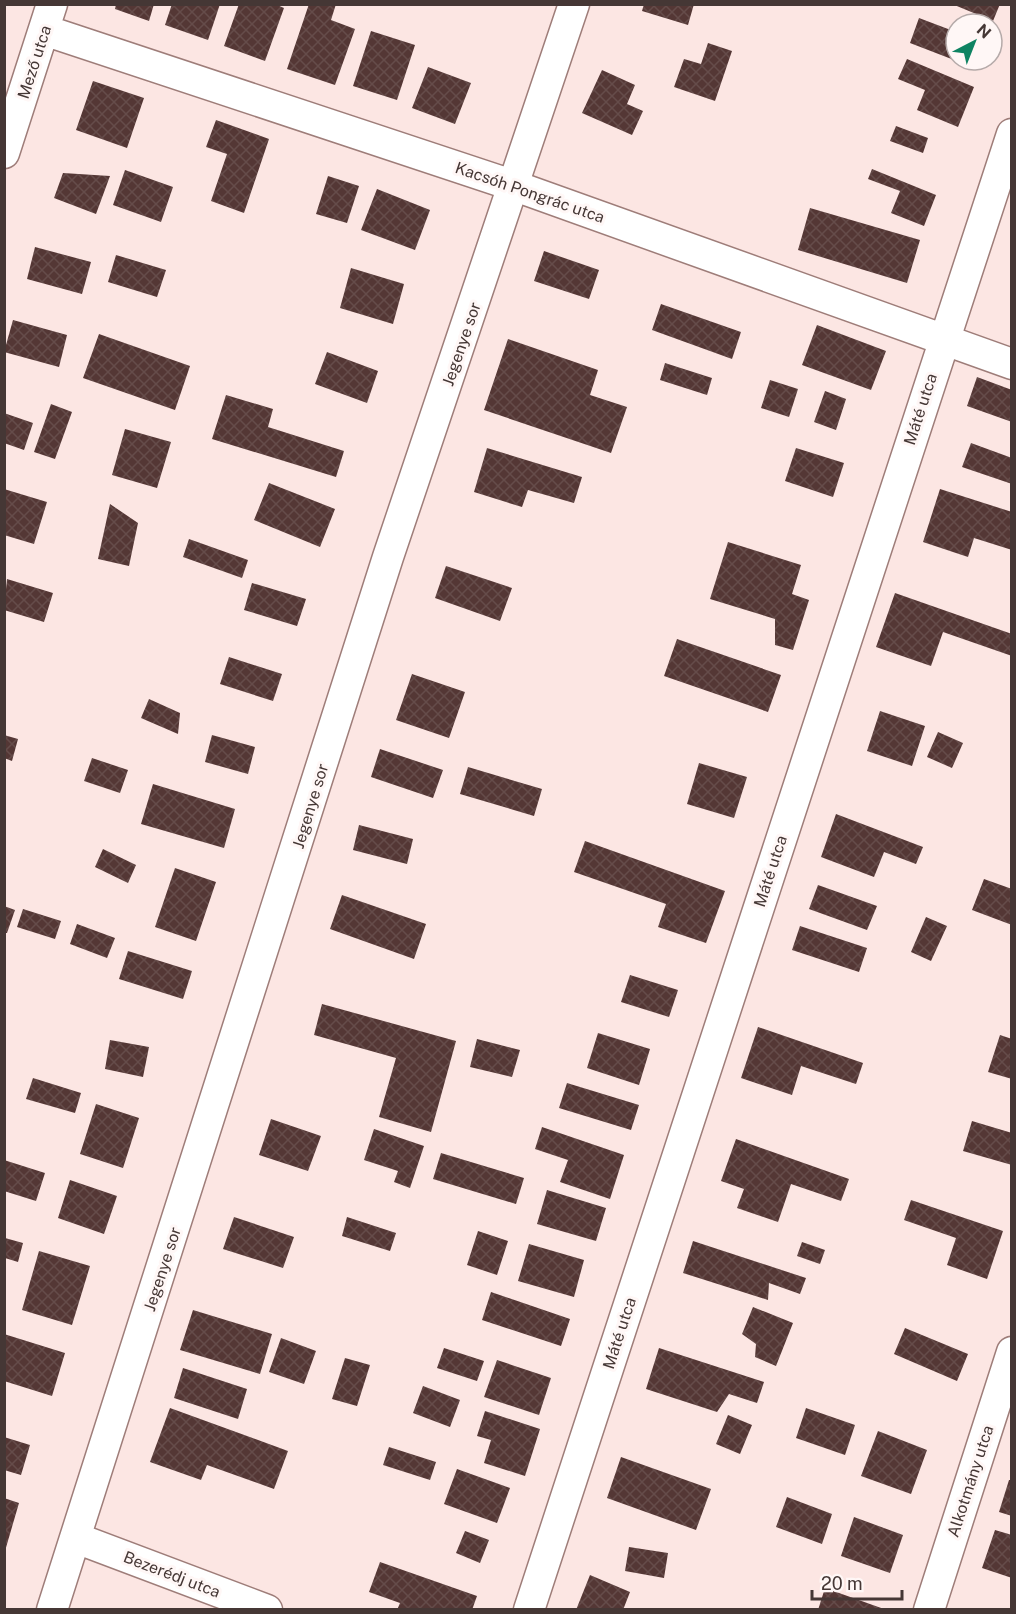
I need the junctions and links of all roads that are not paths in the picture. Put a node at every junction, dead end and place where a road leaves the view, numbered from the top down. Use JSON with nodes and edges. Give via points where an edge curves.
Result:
{"nodes":[{"id":1,"x":574,"y":4,"type":"edge"},
{"id":2,"x":48,"y":17,"type":"edge"},
{"id":3,"x":1011,"y":134,"type":"edge"},
{"id":4,"x":4,"y":153,"type":"edge"},
{"id":5,"x":515,"y":186,"type":"junction"},
{"id":6,"x":943,"y":338,"type":"junction"},
{"id":7,"x":1011,"y":364,"type":"edge"},
{"id":8,"x":1011,"y":1352,"type":"edge"},
{"id":9,"x":76,"y":1538,"type":"junction"},
{"id":10,"x":52,"y":1610,"type":"edge"},
{"id":11,"x":267,"y":1610,"type":"edge"},
{"id":12,"x":529,"y":1610,"type":"edge"},
{"id":13,"x":929,"y":1610,"type":"edge"}],
"edges":[{"from":1,"to":5,"type":"street","name":"Jegenye sor"},
{"from":2,"to":4,"type":"street","name":"Mező utca"},
{"from":2,"to":5,"type":"street","name":"Kacsóh Pongrác utca"},
{"from":3,"to":6,"type":"street","name":"Máté utca"},
{"from":5,"to":6,"type":"street","name":"Kacsóh Pongrác utca"},
{"from":5,"to":9,"type":"street","name":"Jegenye sor","via":[[388,557]]},
{"from":6,"to":7,"type":"street","name":"Kacsóh Pongrác utca"},
{"from":6,"to":12,"type":"street","name":"Máté utca"},
{"from":8,"to":13,"type":"street","name":"Alkotmány utca"},
{"from":9,"to":10,"type":"street","name":"Jegenye sor"},
{"from":9,"to":11,"type":"street","name":"Bezerédj utca"}]}
